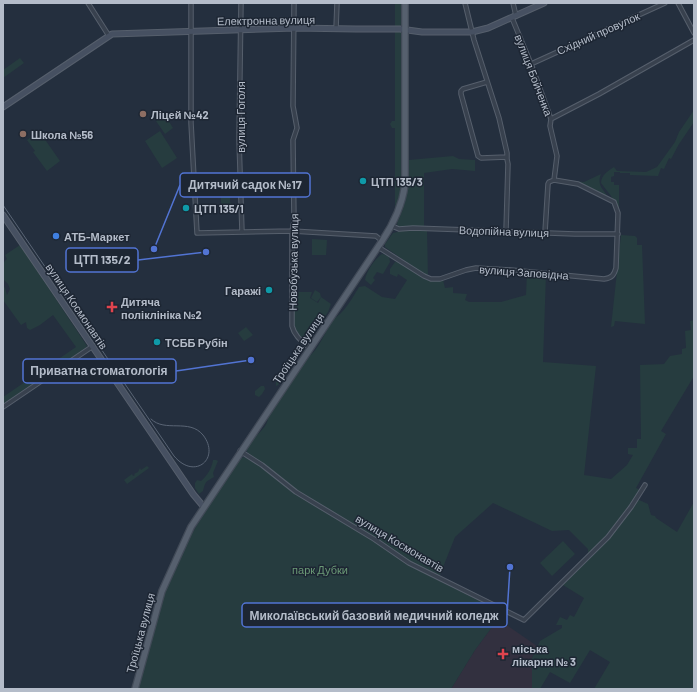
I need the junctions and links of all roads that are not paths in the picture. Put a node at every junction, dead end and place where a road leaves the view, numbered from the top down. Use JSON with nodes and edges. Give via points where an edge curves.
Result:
{"nodes":[{"id":1,"x":88,"y":3,"type":"edge"},
{"id":2,"x":191,"y":3,"type":"edge"},
{"id":3,"x":241,"y":3,"type":"edge"},
{"id":4,"x":294,"y":3,"type":"edge"},
{"id":5,"x":337,"y":3,"type":"edge"},
{"id":6,"x":405,"y":3,"type":"edge"},
{"id":7,"x":465,"y":3,"type":"edge"},
{"id":8,"x":513,"y":3,"type":"edge"},
{"id":9,"x":544,"y":3,"type":"edge"},
{"id":10,"x":665,"y":3,"type":"edge"},
{"id":11,"x":678,"y":3,"type":"edge"},
{"id":12,"x":514,"y":17,"type":"junction"},
{"id":13,"x":295,"y":28,"type":"junction"},
{"id":14,"x":336,"y":29,"type":"junction"},
{"id":15,"x":241,"y":30,"type":"junction"},
{"id":16,"x":405,"y":30,"type":"junction"},
{"id":17,"x":192,"y":31,"type":"junction"},
{"id":18,"x":472,"y":32,"type":"junction"},
{"id":19,"x":694,"y":33,"type":"edge"},
{"id":20,"x":109,"y":36,"type":"junction"},
{"id":21,"x":694,"y":40,"type":"edge"},
{"id":22,"x":531,"y":64,"type":"junction"},
{"id":23,"x":487,"y":82,"type":"junction"},
{"id":24,"x":3,"y":107,"type":"edge"},
{"id":25,"x":551,"y":119,"type":"junction"},
{"id":26,"x":507,"y":157,"type":"junction"},
{"id":27,"x":554,"y":180,"type":"junction"},
{"id":28,"x":3,"y":215,"type":"edge"},
{"id":29,"x":392,"y":226,"type":"junction"},
{"id":30,"x":292,"y":231,"type":"junction"},
{"id":31,"x":506,"y":231,"type":"junction"},
{"id":32,"x":242,"y":232,"type":"junction"},
{"id":33,"x":544,"y":232,"type":"junction"},
{"id":34,"x":618,"y":234,"type":"junction"},
{"id":35,"x":382,"y":241,"type":"junction"},
{"id":36,"x":378,"y":247,"type":"junction"},
{"id":37,"x":93,"y":346,"type":"junction"},
{"id":38,"x":310,"y":348,"type":"junction"},
{"id":39,"x":3,"y":407,"type":"edge"},
{"id":40,"x":240,"y":451,"type":"junction"},
{"id":41,"x":644,"y":485,"type":"dead end"},
{"id":42,"x":203,"y":506,"type":"junction"},
{"id":43,"x":135,"y":689,"type":"edge"}],
"edges":[{"from":1,"to":20,"type":"street"},
{"from":2,"to":17,"type":"street"},
{"from":3,"to":15,"type":"street","name":"вулиця Гоголя"},
{"from":4,"to":13,"type":"street","name":"Новобузька вулиця"},
{"from":5,"to":14,"type":"street"},
{"from":6,"to":16,"type":"main road","name":"Троїцька вулиця"},
{"from":7,"to":18,"type":"street"},
{"from":8,"to":12,"type":"street","name":"вулиця Бойченка"},
{"from":9,"to":12,"type":"street","name":"Електронна вулиця"},
{"from":10,"to":22,"type":"street","name":"Східний провулок"},
{"from":11,"to":19,"type":"street"},
{"from":12,"to":18,"type":"street","name":"Електронна вулиця"},
{"from":12,"to":22,"type":"street","name":"вулиця Бойченка"},
{"from":13,"to":14,"type":"street","name":"Електронна вулиця"},
{"from":13,"to":15,"type":"street","name":"Електронна вулиця"},
{"from":13,"to":30,"type":"street","name":"Новобузька вулиця","via":[[293,106],[297,128],[293,140]]},
{"from":14,"to":16,"type":"street","name":"Електронна вулиця"},
{"from":15,"to":17,"type":"street","name":"Електронна вулиця"},
{"from":15,"to":32,"type":"street","name":"вулиця Гоголя"},
{"from":16,"to":18,"type":"street","name":"Електронна вулиця"},
{"from":16,"to":29,"type":"main road","name":"Троїцька вулиця","via":[[405,185],[401,205]]},
{"from":17,"to":20,"type":"street","name":"Електронна вулиця"},
{"from":17,"to":32,"type":"street","via":[[192,124],[197,233]]},
{"from":18,"to":23,"type":"street"},
{"from":20,"to":24,"type":"street","name":"Електронна вулиця"},
{"from":21,"to":25,"type":"street"},
{"from":22,"to":25,"type":"street","name":"вулиця Бойченка"},
{"from":23,"to":26,"type":"street","via":[[501,126]]},
{"from":23,"to":26,"type":"street","via":[[460,92],[479,157]]},
{"from":25,"to":27,"type":"street","name":"вулиця Бойченка","via":[[550,126],[557,156]]},
{"from":26,"to":31,"type":"street"},
{"from":27,"to":33,"type":"street","via":[[548,184]]},
{"from":27,"to":34,"type":"street","via":[[578,184],[614,202],[618,213]]},
{"from":28,"to":37,"type":"street","name":"вулиця Космонавтів"},
{"from":29,"to":31,"type":"street","name":"Водопійна вулиця","via":[[399,229]]},
{"from":29,"to":35,"type":"main road","name":"Троїцька вулиця"},
{"from":30,"to":32,"type":"street"},
{"from":30,"to":35,"type":"street","via":[[376,236]]},
{"from":30,"to":38,"type":"street","name":"Новобузька вулиця","via":[[292,326],[298,338]]},
{"from":31,"to":33,"type":"street","name":"Водопійна вулиця"},
{"from":33,"to":34,"type":"street","name":"Водопійна вулиця"},
{"from":34,"to":36,"type":"street","name":"вулиця Заповідна","via":[[616,268],[612,277],[604,279],[472,268],[445,278],[432,279]]},
{"from":35,"to":36,"type":"main road","name":"Троїцька вулиця"},
{"from":36,"to":38,"type":"main road","name":"Троїцька вулиця"},
{"from":37,"to":39,"type":"street"},
{"from":37,"to":42,"type":"street","name":"вулиця Космонавтів"},
{"from":38,"to":40,"type":"main road","name":"Троїцька вулиця"},
{"from":40,"to":41,"type":"street","name":"вулиця Космонавтів","via":[[296,492],[409,562],[524,620],[608,537]]},
{"from":40,"to":42,"type":"main road","name":"Троїцька вулиця"},
{"from":42,"to":43,"type":"main road","name":"Троїцька вулиця","via":[[190,526],[162,591]]}]}
